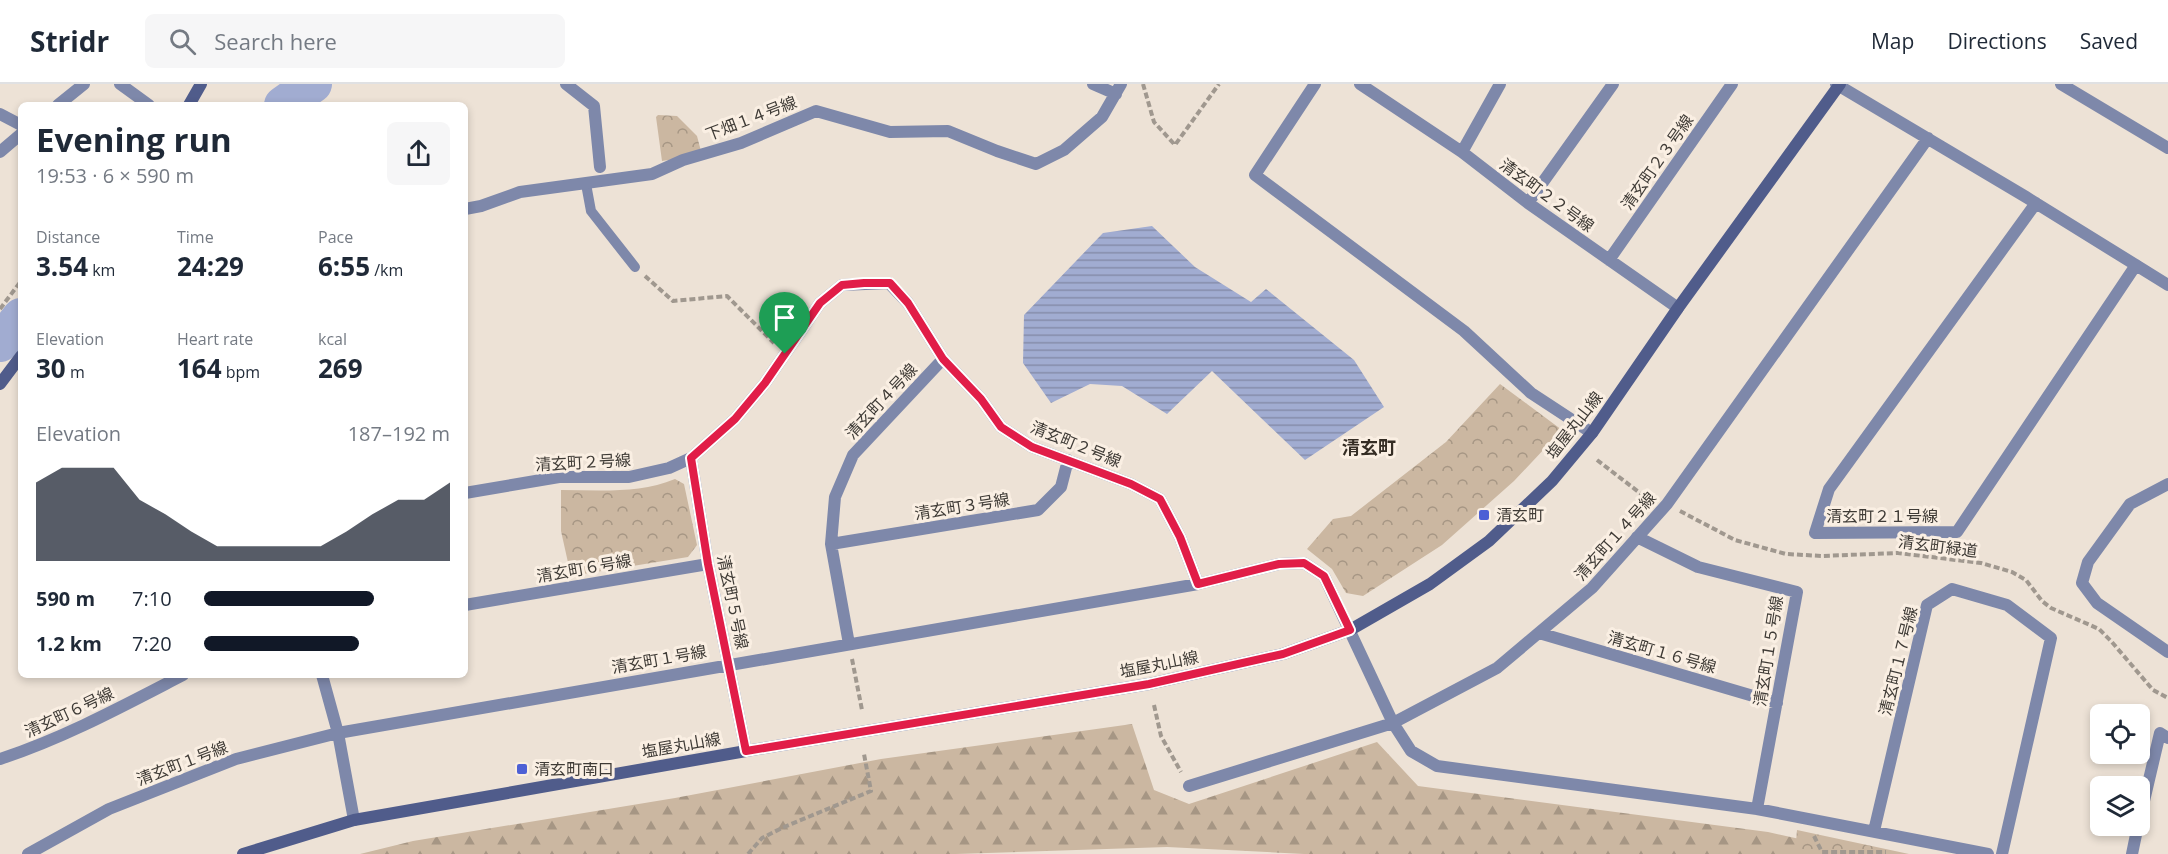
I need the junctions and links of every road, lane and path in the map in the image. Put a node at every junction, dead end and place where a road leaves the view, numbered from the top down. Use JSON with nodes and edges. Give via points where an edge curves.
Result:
{"nodes":[{"id":1,"x":84,"y":84,"type":"edge"},
{"id":2,"x":120,"y":84,"type":"edge"},
{"id":3,"x":201,"y":84,"type":"edge"},
{"id":4,"x":566,"y":84,"type":"edge"},
{"id":5,"x":1093,"y":84,"type":"edge"},
{"id":6,"x":1143,"y":84,"type":"edge"},
{"id":7,"x":1219,"y":84,"type":"edge"},
{"id":8,"x":1315,"y":84,"type":"edge"},
{"id":9,"x":1360,"y":84,"type":"edge"},
{"id":10,"x":1500,"y":84,"type":"edge"},
{"id":11,"x":1614,"y":84,"type":"edge"},
{"id":12,"x":1732,"y":84,"type":"edge"},
{"id":13,"x":1838,"y":85,"type":"edge"},
{"id":14,"x":2070,"y":86,"type":"edge"},
{"id":15,"x":1118,"y":89,"type":"edge"},
{"id":16,"x":62,"y":102,"type":"edge"},
{"id":17,"x":145,"y":102,"type":"edge"},
{"id":18,"x":191,"y":102,"type":"edge"},
{"id":19,"x":0,"y":114,"type":"edge"},
{"id":20,"x":18,"y":123,"type":"edge"},
{"id":21,"x":18,"y":137,"type":"edge"},
{"id":22,"x":1928,"y":138,"type":"junction"},
{"id":23,"x":2168,"y":148,"type":"edge"},
{"id":24,"x":0,"y":152,"type":"edge"},
{"id":25,"x":1462,"y":152,"type":"junction"},
{"id":26,"x":600,"y":167,"type":"dead end"},
{"id":27,"x":586,"y":184,"type":"junction"},
{"id":28,"x":2036,"y":202,"type":"junction"},
{"id":29,"x":1528,"y":203,"type":"junction"},
{"id":30,"x":468,"y":208,"type":"edge"},
{"id":31,"x":1609,"y":260,"type":"junction"},
{"id":32,"x":2136,"y":265,"type":"junction"},
{"id":33,"x":635,"y":267,"type":"joint"},
{"id":34,"x":18,"y":285,"type":"edge"},
{"id":35,"x":2168,"y":285,"type":"edge"},
{"id":36,"x":1678,"y":308,"type":"junction"},
{"id":37,"x":0,"y":309,"type":"edge"},
{"id":38,"x":785,"y":354,"type":"junction"},
{"id":39,"x":943,"y":359,"type":"junction"},
{"id":40,"x":18,"y":360,"type":"edge"},
{"id":41,"x":0,"y":384,"type":"edge"},
{"id":42,"x":1592,"y":433,"type":"junction"},
{"id":43,"x":691,"y":458,"type":"junction"},
{"id":44,"x":1068,"y":460,"type":"junction"},
{"id":45,"x":1597,"y":460,"type":"dead end"},
{"id":46,"x":2168,"y":484,"type":"edge"},
{"id":47,"x":468,"y":492,"type":"edge"},
{"id":48,"x":1664,"y":507,"type":"junction"},
{"id":49,"x":1638,"y":537,"type":"junction"},
{"id":50,"x":831,"y":544,"type":"junction"},
{"id":51,"x":708,"y":564,"type":"junction"},
{"id":52,"x":1198,"y":584,"type":"junction"},
{"id":53,"x":468,"y":604,"type":"edge"},
{"id":54,"x":1350,"y":630,"type":"junction"},
{"id":55,"x":1539,"y":633,"type":"junction"},
{"id":56,"x":849,"y":644,"type":"junction"},
{"id":57,"x":2168,"y":652,"type":"edge"},
{"id":58,"x":729,"y":664,"type":"junction"},
{"id":59,"x":177,"y":678,"type":"edge"},
{"id":60,"x":323,"y":678,"type":"edge"},
{"id":61,"x":2168,"y":698,"type":"edge"},
{"id":62,"x":1777,"y":703,"type":"junction"},
{"id":63,"x":1154,"y":705,"type":"dead end"},
{"id":64,"x":862,"y":710,"type":"dead end"},
{"id":65,"x":1393,"y":723,"type":"junction"},
{"id":66,"x":338,"y":733,"type":"junction"},
{"id":67,"x":2168,"y":738,"type":"edge"},
{"id":68,"x":746,"y":751,"type":"junction"},
{"id":69,"x":864,"y":754,"type":"dead end"},
{"id":70,"x":0,"y":759,"type":"edge"},
{"id":71,"x":2150,"y":776,"type":"edge"},
{"id":72,"x":1189,"y":786,"type":"joint"},
{"id":73,"x":1757,"y":810,"type":"junction"},
{"id":74,"x":1804,"y":818,"type":"junction"},
{"id":75,"x":354,"y":820,"type":"junction"},
{"id":76,"x":1874,"y":831,"type":"junction"},
{"id":77,"x":2136,"y":836,"type":"edge"},
{"id":78,"x":28,"y":854,"type":"edge"},
{"id":79,"x":243,"y":854,"type":"edge"},
{"id":80,"x":748,"y":854,"type":"edge"},
{"id":81,"x":1893,"y":854,"type":"edge"},
{"id":82,"x":1988,"y":854,"type":"edge"},
{"id":83,"x":2002,"y":854,"type":"edge"},
{"id":84,"x":2132,"y":854,"type":"edge"}],
"edges":[{"from":1,"to":16,"type":"street"},
{"from":2,"to":17,"type":"street"},
{"from":3,"to":18,"type":"street"},
{"from":4,"to":26,"type":"street","via":[[594,106]]},
{"from":5,"to":15,"type":"street"},
{"from":6,"to":7,"type":"path","via":[[1154,122],[1175,145]]},
{"from":8,"to":42,"type":"street","via":[[1255,175],[1464,331],[1531,393]]},
{"from":9,"to":25,"type":"street","name":"清玄町２２号線"},
{"from":10,"to":25,"type":"street"},
{"from":11,"to":29,"type":"street"},
{"from":12,"to":31,"type":"street","name":"清玄町２３号線"},
{"from":13,"to":22,"type":"street"},
{"from":13,"to":36,"type":"street","name":"塩屋丸山線"},
{"from":14,"to":23,"type":"street"},
{"from":15,"to":27,"type":"street","name":"下畑１４号線","via":[[1102,117],[1064,150],[1036,164],[948,130],[890,132],[816,111],[652,174]]},
{"from":19,"to":20,"type":"street"},
{"from":21,"to":24,"type":"street"},
{"from":22,"to":28,"type":"street"},
{"from":22,"to":48,"type":"street","name":"清玄町１４号線"},
{"from":25,"to":29,"type":"street","name":"清玄町２２号線"},
{"from":27,"to":30,"type":"street","name":"下畑１４号線","via":[[520,192]]},
{"from":27,"to":33,"type":"lane","via":[[591,211]]},
{"from":28,"to":32,"type":"street"},
{"from":28,"to":32,"type":"street","name":"清玄町２１号線","via":[[1829,489],[1815,533],[1957,532]]},
{"from":29,"to":31,"type":"street","name":"清玄町２２号線"},
{"from":31,"to":36,"type":"street","name":"清玄町２２号線"},
{"from":32,"to":35,"type":"street"},
{"from":33,"to":38,"type":"path","via":[[673,301],[727,296]]},
{"from":34,"to":37,"type":"path"},
{"from":36,"to":42,"type":"street","name":"塩屋丸山線"},
{"from":38,"to":39,"type":"street","name":"清玄町２号線","via":[[820,303],[842,285],[890,283],[908,303]]},
{"from":38,"to":43,"type":"street","name":"清玄町２号線","via":[[735,419]]},
{"from":39,"to":44,"type":"street","name":"清玄町２号線","via":[[1001,427],[1032,447]]},
{"from":39,"to":50,"type":"street","name":"清玄町４号線","via":[[853,455],[835,497]]},
{"from":40,"to":41,"type":"street"},
{"from":42,"to":54,"type":"street","name":"塩屋丸山線","via":[[1530,504],[1489,541],[1430,584]]},
{"from":43,"to":47,"type":"street","name":"清玄町２号線","via":[[669,468],[629,477],[558,477]]},
{"from":43,"to":51,"type":"street","name":"清玄町５号線"},
{"from":44,"to":50,"type":"street","name":"清玄町３号線","via":[[1061,487],[1038,510]]},
{"from":44,"to":52,"type":"street","name":"清玄町２号線","via":[[1160,499]]},
{"from":45,"to":48,"type":"path","name":"清玄町緑道"},
{"from":46,"to":57,"type":"street","via":[[2130,504],[2088,562],[2082,583],[2097,603]]},
{"from":48,"to":49,"type":"street","name":"清玄町１４号線"},
{"from":48,"to":61,"type":"path","name":"清玄町緑道","via":[[1735,540],[1773,551],[1822,556],[1914,554],[1981,563],[2012,572],[2026,580],[2051,608],[2099,629],[2153,690]]},
{"from":49,"to":55,"type":"street","name":"清玄町１４号線","via":[[1592,588]]},
{"from":49,"to":62,"type":"street","name":"清玄町１５号線","via":[[1698,567],[1797,592]]},
{"from":50,"to":56,"type":"street","name":"清玄町４号線"},
{"from":51,"to":53,"type":"street","name":"清玄町６号線"},
{"from":51,"to":58,"type":"street","name":"清玄町５号線"},
{"from":52,"to":54,"type":"street","name":"清玄町１号線","via":[[1279,564],[1304,563],[1324,576]]},
{"from":52,"to":56,"type":"street","name":"清玄町１号線"},
{"from":54,"to":65,"type":"street","name":"清玄町１号線"},
{"from":54,"to":68,"type":"street","name":"塩屋丸山線","via":[[1283,654],[1149,684]]},
{"from":55,"to":62,"type":"street","name":"清玄町１６号線"},
{"from":55,"to":65,"type":"street","name":"清玄町１４号線","via":[[1497,668]]},
{"from":56,"to":58,"type":"street","name":"清玄町１号線"},
{"from":56,"to":64,"type":"path"},
{"from":58,"to":66,"type":"street","name":"清玄町１号線"},
{"from":58,"to":68,"type":"street","name":"清玄町５号線"},
{"from":59,"to":70,"type":"street","name":"清玄町６号線","via":[[35,747]]},
{"from":60,"to":66,"type":"street"},
{"from":62,"to":73,"type":"street","name":"清玄町１５号線"},
{"from":63,"to":72,"type":"path","via":[[1161,736]]},
{"from":65,"to":72,"type":"street","name":"清玄町１４号線"},
{"from":65,"to":73,"type":"street","name":"清玄町１号線","via":[[1411,751],[1437,766]]},
{"from":66,"to":75,"type":"street"},
{"from":66,"to":78,"type":"street","name":"清玄町１号線","via":[[236,759],[109,809]]},
{"from":67,"to":71,"type":"street","via":[[2160,733]]},
{"from":68,"to":75,"type":"street","name":"塩屋丸山線"},
{"from":69,"to":80,"type":"path","via":[[871,791],[784,826],[762,838]]},
{"from":73,"to":74,"type":"street","name":"清玄町１号線"},
{"from":74,"to":76,"type":"street","name":"清玄町１号線"},
{"from":74,"to":81,"type":"path","via":[[1822,852]]},
{"from":75,"to":79,"type":"street","name":"塩屋丸山線"},
{"from":76,"to":82,"type":"street","name":"清玄町１号線"},
{"from":76,"to":83,"type":"street","name":"清玄町１７号線","via":[[1927,605],[1952,590],[2007,605],[2051,638]]},
{"from":77,"to":84,"type":"street"}]}
